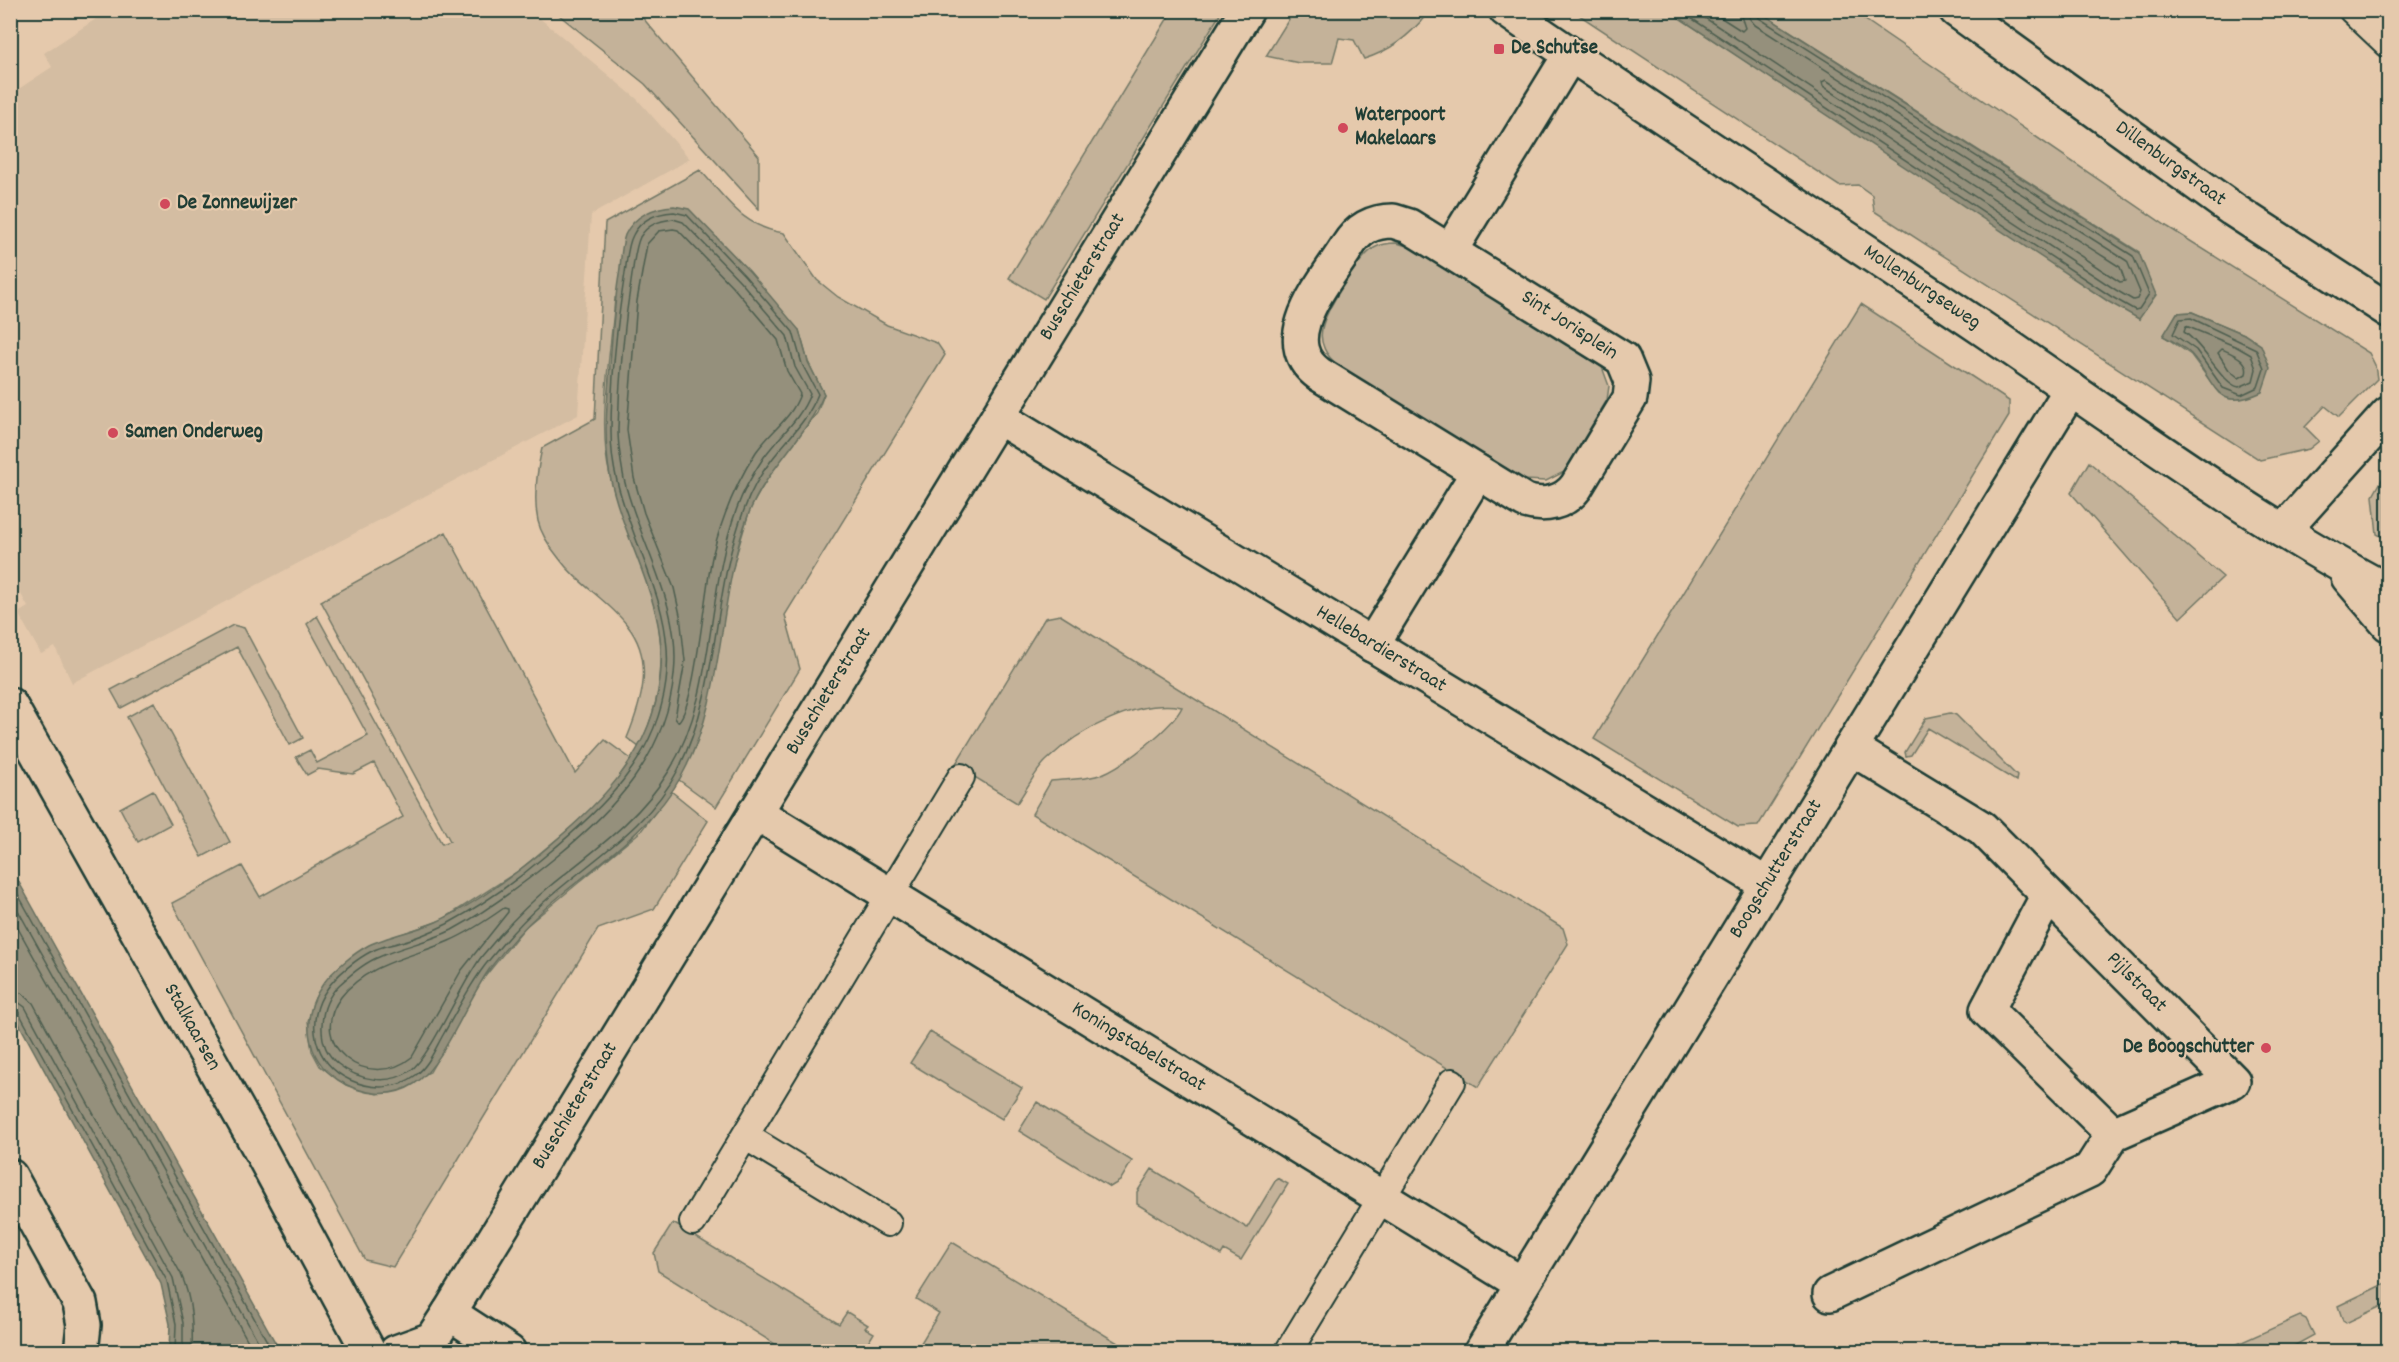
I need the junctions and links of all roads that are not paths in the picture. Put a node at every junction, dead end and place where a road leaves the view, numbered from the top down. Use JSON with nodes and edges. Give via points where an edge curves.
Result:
{"nodes":[{"id":1,"x":1247,"y":10,"type":"edge"},
{"id":2,"x":1506,"y":10,"type":"edge"},
{"id":3,"x":1956,"y":10,"type":"edge"},
{"id":4,"x":2352,"y":10,"type":"edge"},
{"id":5,"x":2383,"y":28,"type":"edge"},
{"id":6,"x":1570,"y":55,"type":"junction"},
{"id":7,"x":1450,"y":251,"type":"junction"},
{"id":8,"x":2388,"y":310,"type":"edge"},
{"id":9,"x":2071,"y":389,"type":"junction"},
{"id":10,"x":2388,"y":414,"type":"edge"},
{"id":11,"x":998,"y":417,"type":"junction"},
{"id":12,"x":1478,"y":472,"type":"junction"},
{"id":13,"x":2283,"y":531,"type":"junction"},
{"id":14,"x":2337,"y":564,"type":"junction"},
{"id":15,"x":2388,"y":591,"type":"edge"},
{"id":16,"x":2388,"y":624,"type":"edge"},
{"id":17,"x":1372,"y":645,"type":"junction"},
{"id":18,"x":10,"y":705,"type":"edge"},
{"id":19,"x":1851,"y":748,"type":"junction"},
{"id":20,"x":961,"y":777,"type":"dead end"},
{"id":21,"x":755,"y":813,"type":"junction"},
{"id":22,"x":1766,"y":884,"type":"junction"},
{"id":23,"x":2048,"y":895,"type":"junction"},
{"id":24,"x":891,"y":896,"type":"junction"},
{"id":25,"x":1452,"y":1082,"type":"dead end"},
{"id":26,"x":2113,"y":1134,"type":"junction"},
{"id":27,"x":745,"y":1136,"type":"junction"},
{"id":28,"x":10,"y":1176,"type":"edge"},
{"id":29,"x":1382,"y":1197,"type":"junction"},
{"id":30,"x":693,"y":1222,"type":"dead end"},
{"id":31,"x":888,"y":1223,"type":"dead end"},
{"id":32,"x":1522,"y":1284,"type":"junction"},
{"id":33,"x":1830,"y":1294,"type":"dead end"},
{"id":34,"x":449,"y":1314,"type":"junction"},
{"id":35,"x":81,"y":1352,"type":"edge"},
{"id":36,"x":369,"y":1352,"type":"edge"},
{"id":37,"x":396,"y":1352,"type":"edge"},
{"id":38,"x":509,"y":1352,"type":"edge"},
{"id":39,"x":1288,"y":1352,"type":"edge"},
{"id":40,"x":1481,"y":1352,"type":"edge"}],
"edges":[{"from":1,"to":11,"type":"street","name":"Busschieterstraat"},
{"from":2,"to":6,"type":"street","name":"Mollenburgseweg"},
{"from":3,"to":8,"type":"street","name":"Dillenburgstraat","via":[[2232,209]]},
{"from":4,"to":5,"type":"lane"},
{"from":6,"to":7,"type":"street"},
{"from":6,"to":9,"type":"street","name":"Mollenburgseweg"},
{"from":7,"to":12,"type":"street","name":"Sint Jorisplein","via":[[1401,223],[1369,225],[1353,237],[1305,314],[1299,339],[1302,354],[1312,369]]},
{"from":7,"to":12,"type":"street","name":"Sint Jorisplein","via":[[1614,351],[1628,366],[1632,381],[1626,406],[1566,497],[1551,504],[1530,503]]},
{"from":9,"to":13,"type":"street","name":"Mollenburgseweg"},
{"from":9,"to":19,"type":"street","name":"Boogschutterstraat"},
{"from":10,"to":13,"type":"street"},
{"from":11,"to":17,"type":"street","name":"Hellebardierstraat"},
{"from":11,"to":21,"type":"street","name":"Busschieterstraat"},
{"from":12,"to":17,"type":"street"},
{"from":13,"to":14,"type":"street","name":"Mollenburgseweg"},
{"from":14,"to":15,"type":"street","name":"Mollenburgseweg"},
{"from":14,"to":16,"type":"street","name":"Mollenburgseweg"},
{"from":17,"to":22,"type":"street","name":"Hellebardierstraat"},
{"from":18,"to":36,"type":"street","name":"Stalkaarsen"},
{"from":19,"to":22,"type":"street","name":"Boogschutterstraat"},
{"from":19,"to":23,"type":"street","name":"Pijlstraat","via":[[1982,828]]},
{"from":20,"to":24,"type":"lane"},
{"from":21,"to":24,"type":"street","name":"Koningstabelstraat"},
{"from":21,"to":34,"type":"street","name":"Busschieterstraat"},
{"from":22,"to":32,"type":"street","name":"Boogschutterstraat"},
{"from":23,"to":26,"type":"street","via":[[1987,1010]]},
{"from":23,"to":26,"type":"street","name":"Pijlstraat","via":[[2233,1081]]},
{"from":24,"to":27,"type":"lane"},
{"from":24,"to":29,"type":"street","name":"Koningstabelstraat"},
{"from":25,"to":29,"type":"lane"},
{"from":26,"to":33,"type":"street","via":[[2090,1170]]},
{"from":27,"to":30,"type":"lane"},
{"from":27,"to":31,"type":"lane"},
{"from":28,"to":35,"type":"street","via":[[80,1303],[84,1325]]},
{"from":29,"to":32,"type":"street","name":"Koningstabelstraat"},
{"from":29,"to":39,"type":"lane"},
{"from":32,"to":40,"type":"street","name":"Boogschutterstraat"},
{"from":34,"to":37,"type":"street","name":"Busschieterstraat","via":[[432,1339]]},
{"from":34,"to":38,"type":"street"}]}
